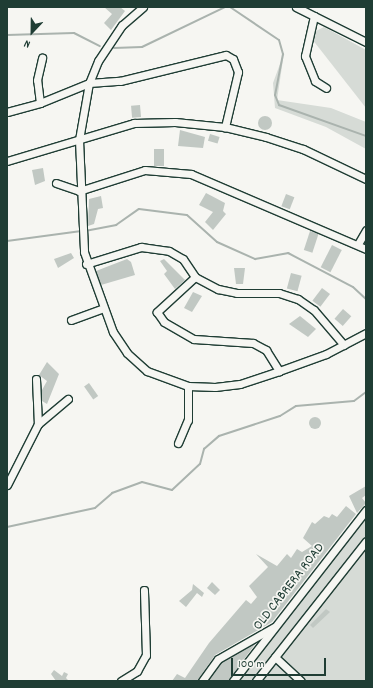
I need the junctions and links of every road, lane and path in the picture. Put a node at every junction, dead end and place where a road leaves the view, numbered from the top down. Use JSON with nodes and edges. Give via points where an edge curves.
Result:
{"nodes":[{"id":1,"x":143,"y":7,"type":"edge"},
{"id":2,"x":296,"y":7,"type":"edge"},
{"id":3,"x":134,"y":9,"type":"edge"},
{"id":4,"x":314,"y":16,"type":"junction"},
{"id":5,"x":366,"y":42,"type":"edge"},
{"id":6,"x":42,"y":58,"type":"dead end"},
{"id":7,"x":89,"y":83,"type":"junction"},
{"id":8,"x":326,"y":88,"type":"dead end"},
{"id":9,"x":40,"y":103,"type":"junction"},
{"id":10,"x":7,"y":112,"type":"edge"},
{"id":11,"x":225,"y":128,"type":"junction"},
{"id":12,"x":79,"y":140,"type":"junction"},
{"id":13,"x":7,"y":161,"type":"edge"},
{"id":14,"x":366,"y":179,"type":"edge"},
{"id":15,"x":56,"y":183,"type":"dead end"},
{"id":16,"x":79,"y":192,"type":"junction"},
{"id":17,"x":366,"y":230,"type":"edge"},
{"id":18,"x":358,"y":244,"type":"junction"},
{"id":19,"x":366,"y":249,"type":"edge"},
{"id":20,"x":86,"y":264,"type":"junction"},
{"id":21,"x":195,"y":277,"type":"junction"},
{"id":22,"x":102,"y":309,"type":"junction"},
{"id":23,"x":71,"y":320,"type":"dead end"},
{"id":24,"x":366,"y":333,"type":"edge"},
{"id":25,"x":344,"y":345,"type":"junction"},
{"id":26,"x":279,"y":371,"type":"junction"},
{"id":27,"x":36,"y":379,"type":"dead end"},
{"id":28,"x":188,"y":386,"type":"junction"},
{"id":29,"x":68,"y":399,"type":"dead end"},
{"id":30,"x":38,"y":424,"type":"junction"},
{"id":31,"x":178,"y":443,"type":"dead end"},
{"id":32,"x":7,"y":485,"type":"edge"},
{"id":33,"x":366,"y":510,"type":"edge"},
{"id":34,"x":366,"y":541,"type":"edge"},
{"id":35,"x":144,"y":590,"type":"dead end"},
{"id":36,"x":274,"y":627,"type":"junction"},
{"id":37,"x":274,"y":657,"type":"junction"},
{"id":38,"x":121,"y":681,"type":"edge"},
{"id":39,"x":202,"y":681,"type":"edge"},
{"id":40,"x":233,"y":681,"type":"edge"},
{"id":41,"x":256,"y":681,"type":"edge"},
{"id":42,"x":301,"y":681,"type":"edge"}],
"edges":[{"from":1,"to":3,"type":"street"},
{"from":2,"to":4,"type":"street"},
{"from":3,"to":7,"type":"street","via":[[109,41]]},
{"from":4,"to":5,"type":"street"},
{"from":4,"to":8,"type":"street","via":[[305,56],[315,81]]},
{"from":6,"to":9,"type":"street","via":[[37,80]]},
{"from":7,"to":9,"type":"street"},
{"from":7,"to":11,"type":"street","via":[[120,81],[226,55],[233,59],[238,72]]},
{"from":7,"to":12,"type":"street"},
{"from":9,"to":10,"type":"street"},
{"from":11,"to":12,"type":"street","via":[[175,122],[134,123]]},
{"from":11,"to":14,"type":"street","via":[[303,149]]},
{"from":12,"to":13,"type":"street"},
{"from":12,"to":16,"type":"street"},
{"from":15,"to":16,"type":"street"},
{"from":16,"to":18,"type":"street","via":[[144,170],[191,174]]},
{"from":16,"to":20,"type":"street"},
{"from":17,"to":18,"type":"street"},
{"from":18,"to":19,"type":"street"},
{"from":20,"to":21,"type":"street","via":[[141,247],[155,247],[183,260]]},
{"from":20,"to":22,"type":"street"},
{"from":21,"to":25,"type":"street","via":[[218,289],[237,293],[279,293],[298,299],[314,310]]},
{"from":21,"to":26,"type":"street","via":[[157,312],[164,322],[194,339],[254,343],[266,350]]},
{"from":22,"to":23,"type":"street"},
{"from":22,"to":28,"type":"street","via":[[127,353],[147,371]]},
{"from":24,"to":25,"type":"street"},
{"from":25,"to":26,"type":"street"},
{"from":26,"to":28,"type":"street","via":[[240,384]]},
{"from":27,"to":30,"type":"street"},
{"from":28,"to":31,"type":"street","via":[[188,420]]},
{"from":29,"to":30,"type":"street"},
{"from":30,"to":32,"type":"street"},
{"from":33,"to":36,"type":"street","name":"OLD CABRERA ROAD"},
{"from":34,"to":37,"type":"street"},
{"from":35,"to":38,"type":"street","via":[[146,655],[137,671]]},
{"from":36,"to":39,"type":"street","via":[[218,659]]},
{"from":36,"to":40,"type":"street","name":"OLD CABRERA ROAD"},
{"from":37,"to":41,"type":"street"},
{"from":37,"to":42,"type":"street"}]}
